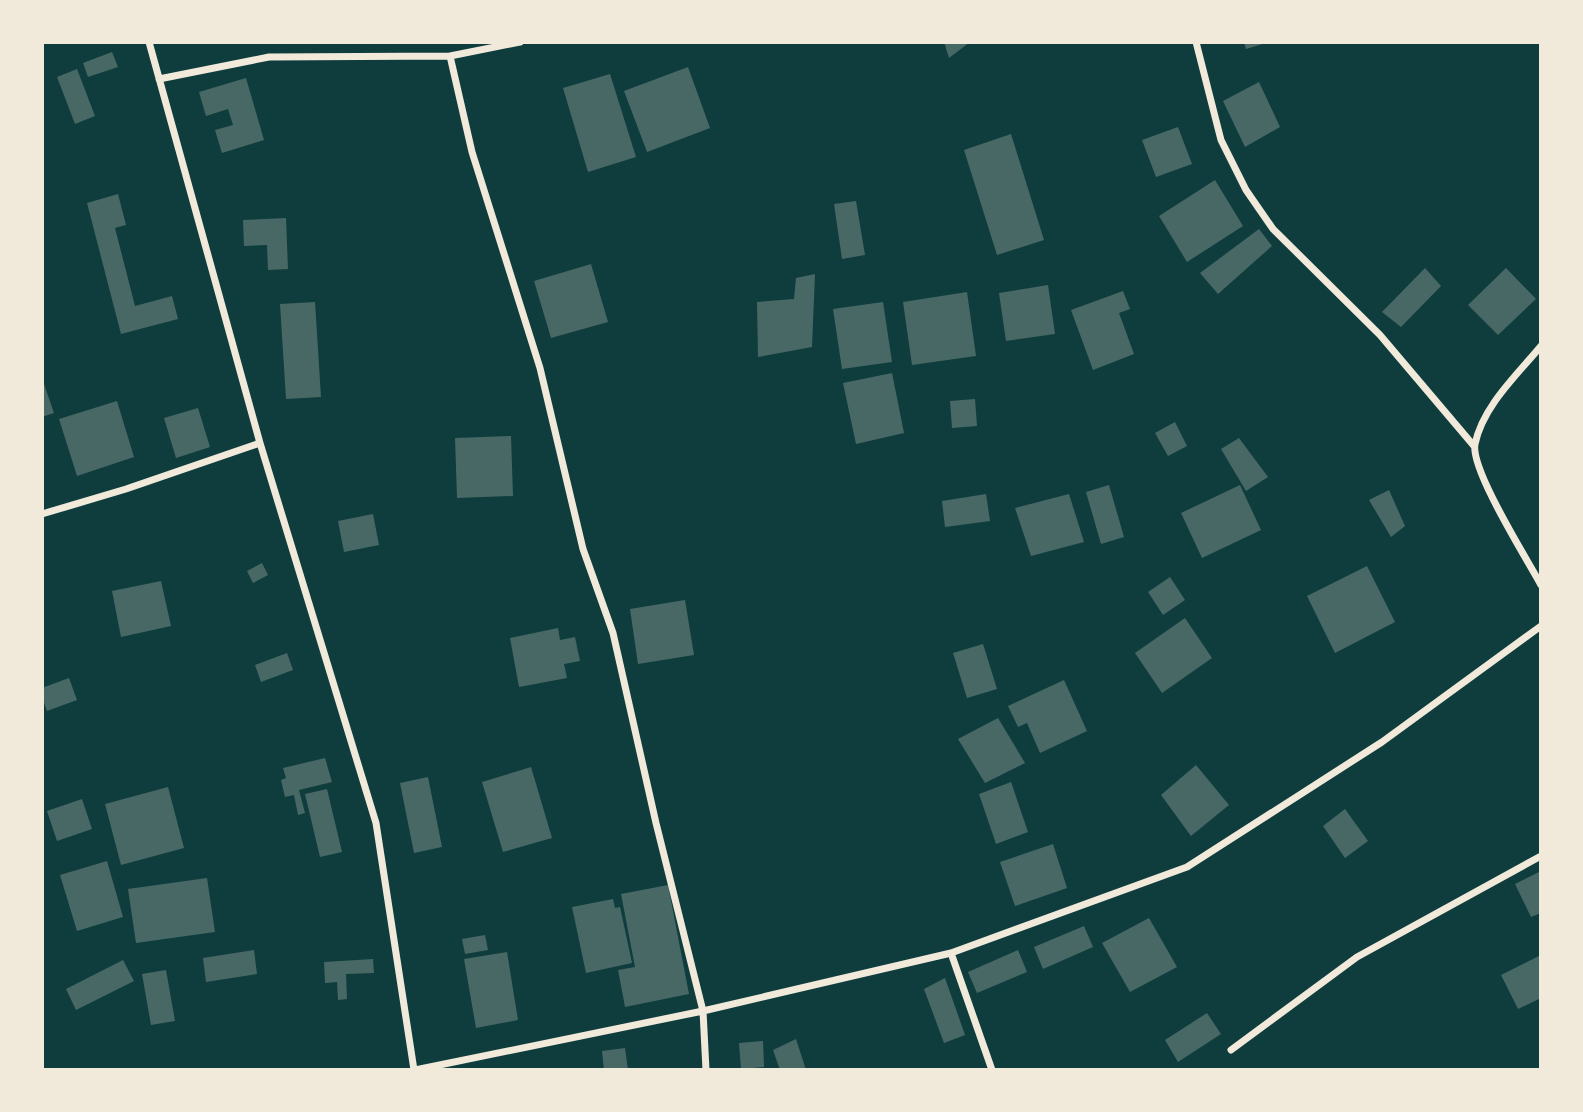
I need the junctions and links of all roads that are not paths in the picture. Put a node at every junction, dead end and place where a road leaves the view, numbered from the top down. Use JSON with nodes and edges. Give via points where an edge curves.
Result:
{"nodes":[{"id":1,"x":149,"y":42,"type":"edge"},
{"id":2,"x":520,"y":42,"type":"edge"},
{"id":3,"x":1196,"y":42,"type":"edge"},
{"id":4,"x":450,"y":56,"type":"junction"},
{"id":5,"x":159,"y":79,"type":"junction"},
{"id":6,"x":1541,"y":346,"type":"edge"},
{"id":7,"x":260,"y":443,"type":"junction"},
{"id":8,"x":1475,"y":446,"type":"junction"},
{"id":9,"x":42,"y":514,"type":"edge"},
{"id":10,"x":1541,"y":585,"type":"edge"},
{"id":11,"x":1541,"y":626,"type":"edge"},
{"id":12,"x":1541,"y":856,"type":"edge"},
{"id":13,"x":951,"y":953,"type":"junction"},
{"id":14,"x":703,"y":1011,"type":"junction"},
{"id":15,"x":1231,"y":1050,"type":"dead end"},
{"id":16,"x":414,"y":1070,"type":"edge"},
{"id":17,"x":706,"y":1070,"type":"edge"},
{"id":18,"x":992,"y":1070,"type":"edge"}],
"edges":[{"from":1,"to":5,"type":"street"},
{"from":2,"to":4,"type":"street"},
{"from":3,"to":8,"type":"street","via":[[1221,140],[1266,219],[1380,335]]},
{"from":4,"to":5,"type":"street","via":[[269,57]]},
{"from":4,"to":14,"type":"street","via":[[472,152],[540,368],[583,550],[613,633]]},
{"from":5,"to":7,"type":"street"},
{"from":6,"to":8,"type":"street","via":[[1490,408]]},
{"from":7,"to":9,"type":"street"},
{"from":7,"to":16,"type":"street","via":[[376,822]]},
{"from":8,"to":10,"type":"street","via":[[1483,479]]},
{"from":11,"to":13,"type":"street","via":[[1382,742],[1186,867]]},
{"from":12,"to":15,"type":"street","via":[[1357,957]]},
{"from":13,"to":14,"type":"street"},
{"from":13,"to":18,"type":"street"},
{"from":14,"to":16,"type":"street"},
{"from":14,"to":17,"type":"street"}]}
